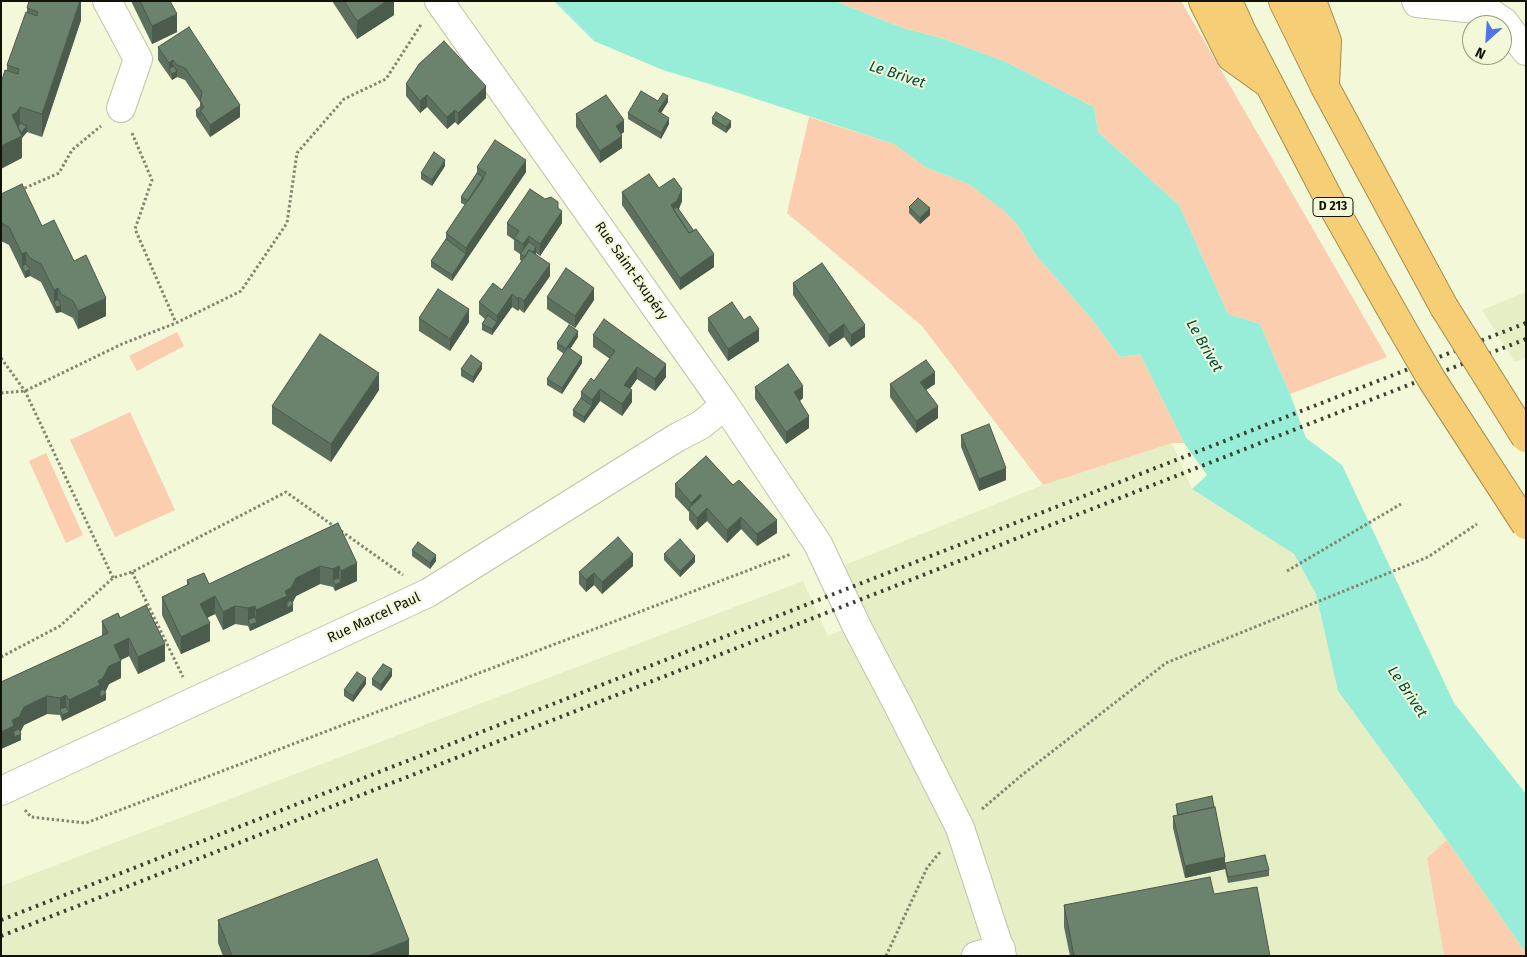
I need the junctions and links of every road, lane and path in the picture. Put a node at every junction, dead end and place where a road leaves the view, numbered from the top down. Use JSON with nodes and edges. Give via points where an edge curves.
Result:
{"nodes":[{"id":1,"x":107,"y":1,"type":"edge"},
{"id":2,"x":1203,"y":1,"type":"edge"},
{"id":3,"x":1228,"y":1,"type":"edge"},
{"id":4,"x":1283,"y":1,"type":"edge"},
{"id":5,"x":1312,"y":1,"type":"edge"},
{"id":6,"x":1416,"y":1,"type":"edge"},
{"id":7,"x":432,"y":9,"type":"edge"},
{"id":8,"x":1526,"y":50,"type":"edge"},
{"id":9,"x":1271,"y":86,"type":"junction"},
{"id":10,"x":1325,"y":88,"type":"junction"},
{"id":11,"x":121,"y":108,"type":"junction"},
{"id":12,"x":18,"y":191,"type":"edge"},
{"id":13,"x":176,"y":323,"type":"junction"},
{"id":14,"x":1,"y":358,"type":"edge"},
{"id":15,"x":25,"y":391,"type":"junction"},
{"id":16,"x":1,"y":393,"type":"edge"},
{"id":17,"x":725,"y":404,"type":"junction"},
{"id":18,"x":1526,"y":438,"type":"edge"},
{"id":19,"x":1401,"y":504,"type":"dead end"},
{"id":20,"x":1478,"y":524,"type":"dead end"},
{"id":21,"x":1526,"y":524,"type":"edge"},
{"id":22,"x":818,"y":544,"type":"junction"},
{"id":23,"x":132,"y":572,"type":"junction"},
{"id":24,"x":1287,"y":572,"type":"dead end"},
{"id":25,"x":113,"y":578,"type":"junction"},
{"id":26,"x":428,"y":593,"type":"junction"},
{"id":27,"x":1,"y":657,"type":"edge"},
{"id":28,"x":195,"y":701,"type":"junction"},
{"id":29,"x":5,"y":789,"type":"edge"},
{"id":30,"x":960,"y":828,"type":"junction"},
{"id":31,"x":993,"y":954,"type":"edge"},
{"id":32,"x":886,"y":956,"type":"edge"}],
"edges":[{"from":1,"to":11,"type":"street","via":[[138,59]]},
{"from":2,"to":9,"type":"highway","via":[[1231,57]]},
{"from":3,"to":9,"type":"highway","number":"D 213"},
{"from":4,"to":10,"type":"highway"},
{"from":5,"to":10,"type":"highway","via":[[1327,41]]},
{"from":6,"to":8,"type":"street","via":[[1486,10],[1504,22]]},
{"from":7,"to":13,"type":"path","via":[[386,79],[344,100],[298,153],[287,223],[241,291]]},
{"from":7,"to":17,"type":"street","name":"Rue Saint-Exupéry"},
{"from":9,"to":21,"type":"highway","number":"D 213","bridge":true,"via":[[1332,205],[1432,380]]},
{"from":10,"to":18,"type":"highway","bridge":true,"via":[[1444,307]]},
{"from":11,"to":12,"type":"path","via":[[72,150],[59,173]]},
{"from":11,"to":13,"type":"path","via":[[152,180],[135,229]]},
{"from":13,"to":15,"type":"path","via":[[122,344]]},
{"from":14,"to":15,"type":"path"},
{"from":15,"to":16,"type":"path"},
{"from":15,"to":25,"type":"path"},
{"from":17,"to":22,"type":"street","name":"Rue Saint-Exupéry"},
{"from":17,"to":26,"type":"street","name":"Rue Marcel Paul","via":[[700,425]]},
{"from":19,"to":24,"type":"path"},
{"from":20,"to":30,"type":"path","via":[[1428,556],[1166,663],[1022,775]]},
{"from":22,"to":29,"type":"path","via":[[86,823],[30,817]]},
{"from":22,"to":30,"type":"street","name":"Rue Saint-Exupéry"},
{"from":23,"to":25,"type":"path"},
{"from":23,"to":26,"type":"path","via":[[286,492]]},
{"from":23,"to":28,"type":"path"},
{"from":25,"to":27,"type":"path","via":[[60,626]]},
{"from":26,"to":28,"type":"street","name":"Rue Marcel Paul"},
{"from":28,"to":29,"type":"street","name":"Rue Marcel Paul"},
{"from":30,"to":31,"type":"street","name":"Rue Saint-Exupéry"},
{"from":30,"to":32,"type":"path","via":[[928,868]]}]}
